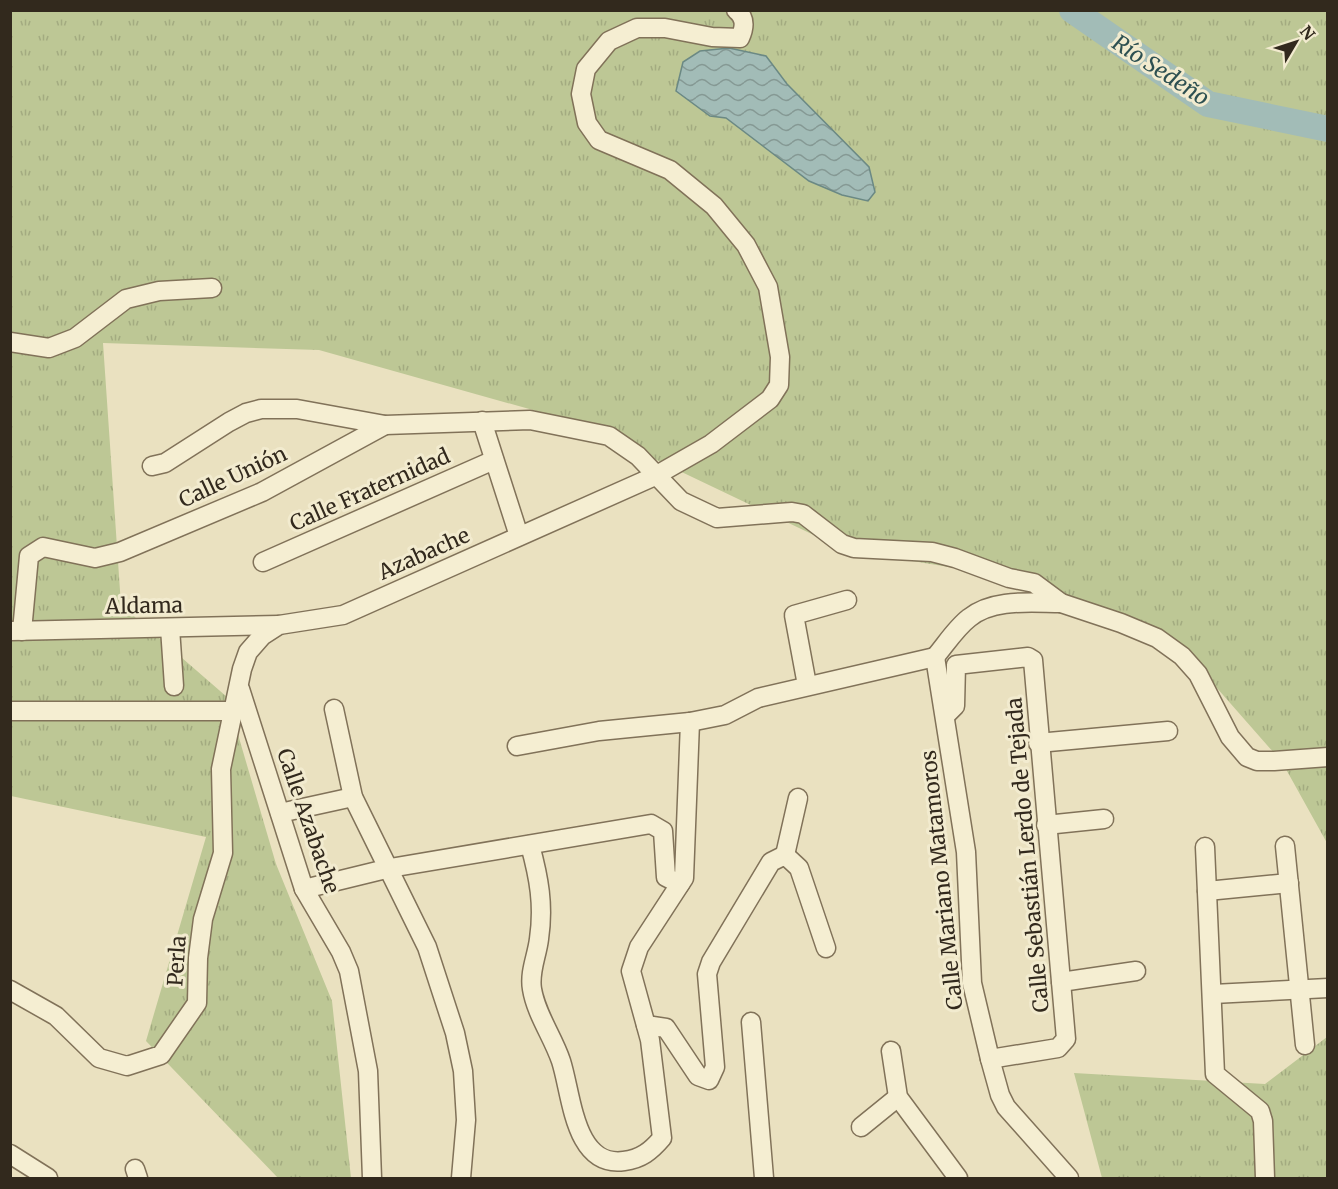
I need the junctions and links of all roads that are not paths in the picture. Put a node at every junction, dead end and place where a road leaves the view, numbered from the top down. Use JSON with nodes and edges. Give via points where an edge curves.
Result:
{"nodes":[{"id":1,"x":736,"y":10,"type":"edge"},
{"id":2,"x":212,"y":288,"type":"dead end"},
{"id":3,"x":10,"y":342,"type":"edge"},
{"id":4,"x":482,"y":422,"type":"junction"},
{"id":5,"x":385,"y":425,"type":"junction"},
{"id":6,"x":494,"y":460,"type":"junction"},
{"id":7,"x":152,"y":466,"type":"dead end"},
{"id":8,"x":655,"y":476,"type":"junction"},
{"id":9,"x":519,"y":536,"type":"junction"},
{"id":10,"x":263,"y":562,"type":"dead end"},
{"id":11,"x":846,"y":600,"type":"dead end"},
{"id":12,"x":1061,"y":603,"type":"junction"},
{"id":13,"x":279,"y":625,"type":"junction"},
{"id":14,"x":170,"y":628,"type":"junction"},
{"id":15,"x":16,"y":631,"type":"edge"},
{"id":16,"x":936,"y":657,"type":"junction"},
{"id":17,"x":807,"y":685,"type":"junction"},
{"id":18,"x":174,"y":686,"type":"dead end"},
{"id":19,"x":240,"y":687,"type":"junction"},
{"id":20,"x":334,"y":710,"type":"dead end"},
{"id":21,"x":10,"y":711,"type":"edge"},
{"id":22,"x":234,"y":711,"type":"junction"},
{"id":23,"x":946,"y":715,"type":"junction"},
{"id":24,"x":690,"y":722,"type":"junction"},
{"id":25,"x":1168,"y":731,"type":"dead end"},
{"id":26,"x":1038,"y":743,"type":"junction"},
{"id":27,"x":517,"y":746,"type":"dead end"},
{"id":28,"x":1328,"y":757,"type":"edge"},
{"id":29,"x":353,"y":797,"type":"junction"},
{"id":30,"x":798,"y":798,"type":"dead end"},
{"id":31,"x":280,"y":813,"type":"junction"},
{"id":32,"x":1104,"y":819,"type":"dead end"},
{"id":33,"x":1046,"y":825,"type":"junction"},
{"id":34,"x":530,"y":845,"type":"junction"},
{"id":35,"x":1285,"y":846,"type":"dead end"},
{"id":36,"x":1205,"y":847,"type":"dead end"},
{"id":37,"x":785,"y":855,"type":"junction"},
{"id":38,"x":390,"y":868,"type":"junction"},
{"id":39,"x":1289,"y":883,"type":"junction"},
{"id":40,"x":680,"y":884,"type":"junction"},
{"id":41,"x":304,"y":889,"type":"junction"},
{"id":42,"x":1207,"y":891,"type":"junction"},
{"id":43,"x":826,"y":948,"type":"dead end"},
{"id":44,"x":1136,"y":971,"type":"dead end"},
{"id":45,"x":1061,"y":982,"type":"junction"},
{"id":46,"x":1328,"y":988,"type":"edge"},
{"id":47,"x":10,"y":990,"type":"edge"},
{"id":48,"x":1300,"y":990,"type":"junction"},
{"id":49,"x":1213,"y":994,"type":"junction"},
{"id":50,"x":751,"y":1022,"type":"dead end"},
{"id":51,"x":646,"y":1025,"type":"junction"},
{"id":52,"x":1305,"y":1045,"type":"dead end"},
{"id":53,"x":891,"y":1051,"type":"dead end"},
{"id":54,"x":990,"y":1059,"type":"junction"},
{"id":55,"x":898,"y":1097,"type":"junction"},
{"id":56,"x":861,"y":1127,"type":"dead end"},
{"id":57,"x":10,"y":1154,"type":"edge"},
{"id":58,"x":48,"y":1179,"type":"edge"},
{"id":59,"x":372,"y":1179,"type":"edge"},
{"id":60,"x":461,"y":1179,"type":"edge"},
{"id":61,"x":764,"y":1179,"type":"edge"},
{"id":62,"x":958,"y":1179,"type":"edge"},
{"id":63,"x":1069,"y":1179,"type":"edge"},
{"id":64,"x":1265,"y":1179,"type":"edge"}],
"edges":[{"from":1,"to":8,"type":"street","name":"Azabache","via":[[744,20],[740,38],[637,28],[609,41],[586,69],[581,94],[587,123],[599,140],[670,170],[714,206],[746,245],[768,287],[780,357],[779,385],[770,399],[739,424]]},
{"from":2,"to":3,"type":"street","via":[[159,291],[126,298],[75,338],[49,348]]},
{"from":4,"to":5,"type":"street"},
{"from":4,"to":6,"type":"street"},
{"from":4,"to":8,"type":"street","via":[[530,420],[609,436],[638,456]]},
{"from":5,"to":7,"type":"street","via":[[297,409],[261,409],[246,413],[165,463]]},
{"from":5,"to":15,"type":"street","name":"Calle Unión","via":[[262,492],[120,552],[95,558],[43,547],[35,550],[28,556]]},
{"from":6,"to":9,"type":"street"},
{"from":6,"to":10,"type":"street","name":"Calle Fraternidad"},
{"from":8,"to":9,"type":"street","name":"Azabache"},
{"from":8,"to":12,"type":"street","via":[[681,501],[717,518],[803,514],[842,544],[932,552],[955,558],[1034,583]]},
{"from":9,"to":13,"type":"street","name":"Azabache","via":[[343,615]]},
{"from":11,"to":17,"type":"street","via":[[794,615]]},
{"from":12,"to":16,"type":"street","via":[[982,609],[969,618]]},
{"from":12,"to":28,"type":"street","via":[[1157,638],[1182,656],[1198,674],[1230,738],[1247,757],[1274,761]]},
{"from":13,"to":14,"type":"street","name":"Aldama"},
{"from":13,"to":19,"type":"street","name":"Azabache","via":[[248,652]]},
{"from":14,"to":15,"type":"street","name":"Aldama"},
{"from":14,"to":18,"type":"street"},
{"from":16,"to":17,"type":"street"},
{"from":16,"to":23,"type":"street","name":"Calle Mariano Matamoros"},
{"from":17,"to":24,"type":"street","via":[[758,698],[725,715]]},
{"from":19,"to":22,"type":"street","name":"Perla"},
{"from":19,"to":31,"type":"street","name":"Calle Azabache"},
{"from":20,"to":29,"type":"street"},
{"from":21,"to":22,"type":"street"},
{"from":22,"to":47,"type":"street","name":"Perla","via":[[221,769],[223,853],[203,919],[197,1003],[161,1055],[127,1066],[99,1058],[56,1016]]},
{"from":23,"to":26,"type":"street","name":"Calle Sebastián Lerdo de Tejada","via":[[956,706],[956,665],[1028,657],[1033,660]]},
{"from":23,"to":54,"type":"street","name":"Calle Mariano Matamoros","via":[[966,852],[972,983]]},
{"from":24,"to":27,"type":"street","via":[[598,731]]},
{"from":24,"to":40,"type":"street","via":[[684,878]]},
{"from":25,"to":26,"type":"street"},
{"from":26,"to":33,"type":"street","name":"Calle Sebastián Lerdo de Tejada"},
{"from":29,"to":31,"type":"street"},
{"from":29,"to":38,"type":"street"},
{"from":30,"to":37,"type":"street"},
{"from":31,"to":41,"type":"street","name":"Calle Azabache"},
{"from":32,"to":33,"type":"street"},
{"from":33,"to":45,"type":"street","name":"Calle Sebastián Lerdo de Tejada"},
{"from":34,"to":38,"type":"street"},
{"from":34,"to":40,"type":"street","via":[[656,825],[663,831],[666,877]]},
{"from":34,"to":51,"type":"street","via":[[542,908],[532,987],[561,1061],[583,1140],[599,1158],[636,1160],[662,1138]]},
{"from":35,"to":39,"type":"street"},
{"from":36,"to":42,"type":"street"},
{"from":37,"to":43,"type":"street","via":[[799,868]]},
{"from":37,"to":51,"type":"street","via":[[771,862],[711,962],[707,974],[715,1067],[709,1080],[698,1076],[666,1028]]},
{"from":38,"to":41,"type":"street"},
{"from":38,"to":60,"type":"street","via":[[427,947],[455,1033],[463,1071],[466,1120]]},
{"from":39,"to":42,"type":"street"},
{"from":39,"to":48,"type":"street"},
{"from":40,"to":51,"type":"street","via":[[633,960],[631,971]]},
{"from":41,"to":59,"type":"street","name":"Calle Azabache","via":[[349,971],[368,1071]]},
{"from":42,"to":49,"type":"street"},
{"from":44,"to":45,"type":"street"},
{"from":45,"to":54,"type":"street","name":"Calle Sebastián Lerdo de Tejada","via":[[1064,1044]]},
{"from":46,"to":48,"type":"street"},
{"from":48,"to":49,"type":"street"},
{"from":48,"to":52,"type":"street"},
{"from":49,"to":64,"type":"street","via":[[1215,1074],[1260,1111]]},
{"from":50,"to":61,"type":"street"},
{"from":53,"to":55,"type":"street"},
{"from":54,"to":63,"type":"street","name":"Calle Mariano Matamoros","via":[[1006,1107]]},
{"from":55,"to":56,"type":"street"},
{"from":55,"to":62,"type":"street"},
{"from":57,"to":58,"type":"street"}]}
